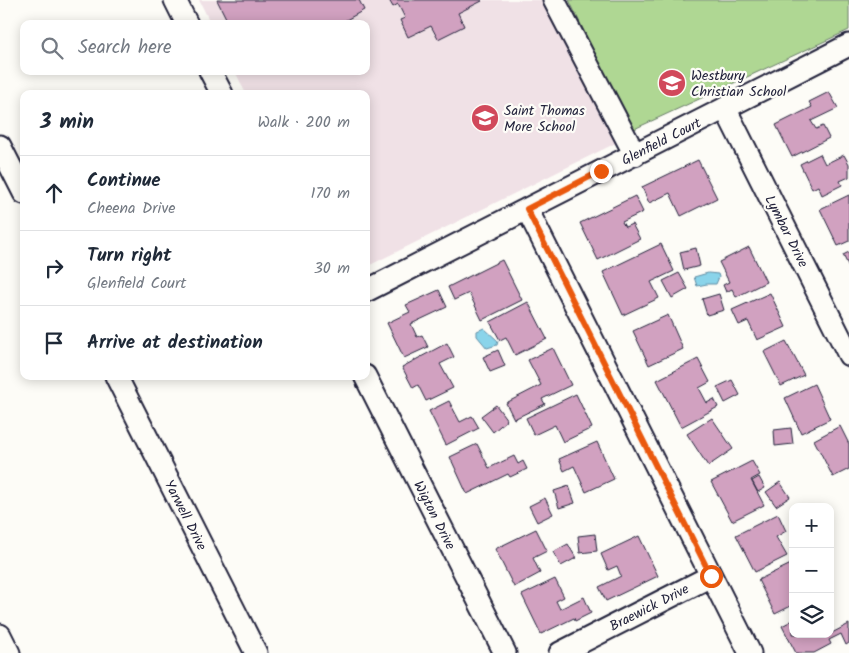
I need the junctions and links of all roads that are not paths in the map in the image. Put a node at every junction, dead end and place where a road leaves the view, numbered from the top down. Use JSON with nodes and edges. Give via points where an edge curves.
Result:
{"nodes":[{"id":1,"x":174,"y":0,"type":"edge"},
{"id":2,"x":554,"y":0,"type":"edge"},
{"id":3,"x":184,"y":20,"type":"edge"},
{"id":4,"x":849,"y":44,"type":"edge"},
{"id":5,"x":212,"y":75,"type":"edge"},
{"id":6,"x":220,"y":90,"type":"edge"},
{"id":7,"x":725,"y":108,"type":"junction"},
{"id":8,"x":0,"y":146,"type":"edge"},
{"id":9,"x":635,"y":155,"type":"junction"},
{"id":10,"x":20,"y":185,"type":"edge"},
{"id":11,"x":527,"y":209,"type":"junction"},
{"id":12,"x":370,"y":289,"type":"edge"},
{"id":13,"x":849,"y":355,"type":"edge"},
{"id":14,"x":118,"y":380,"type":"edge"},
{"id":15,"x":367,"y":380,"type":"edge"},
{"id":16,"x":711,"y":576,"type":"junction"},
{"id":17,"x":0,"y":635,"type":"edge"},
{"id":18,"x":9,"y":653,"type":"edge"},
{"id":19,"x":256,"y":653,"type":"edge"},
{"id":20,"x":505,"y":653,"type":"edge"},
{"id":21,"x":560,"y":653,"type":"edge"},
{"id":22,"x":750,"y":653,"type":"edge"}],
"edges":[{"from":1,"to":3,"type":"street"},
{"from":2,"to":9,"type":"street"},
{"from":4,"to":7,"type":"street","name":"Glenfield Court"},
{"from":5,"to":6,"type":"street"},
{"from":7,"to":9,"type":"street","name":"Glenfield Court"},
{"from":7,"to":13,"type":"street","name":"Lymbar Drive"},
{"from":8,"to":10,"type":"street"},
{"from":9,"to":11,"type":"street","name":"Glenfield Court"},
{"from":11,"to":12,"type":"street","name":"Glenfield Court"},
{"from":11,"to":16,"type":"street"},
{"from":14,"to":19,"type":"street","name":"Yarwell Drive"},
{"from":15,"to":20,"type":"street","name":"Wigton Drive"},
{"from":16,"to":21,"type":"street","name":"Braewick Drive"},
{"from":16,"to":22,"type":"street"},
{"from":17,"to":18,"type":"street"}]}
